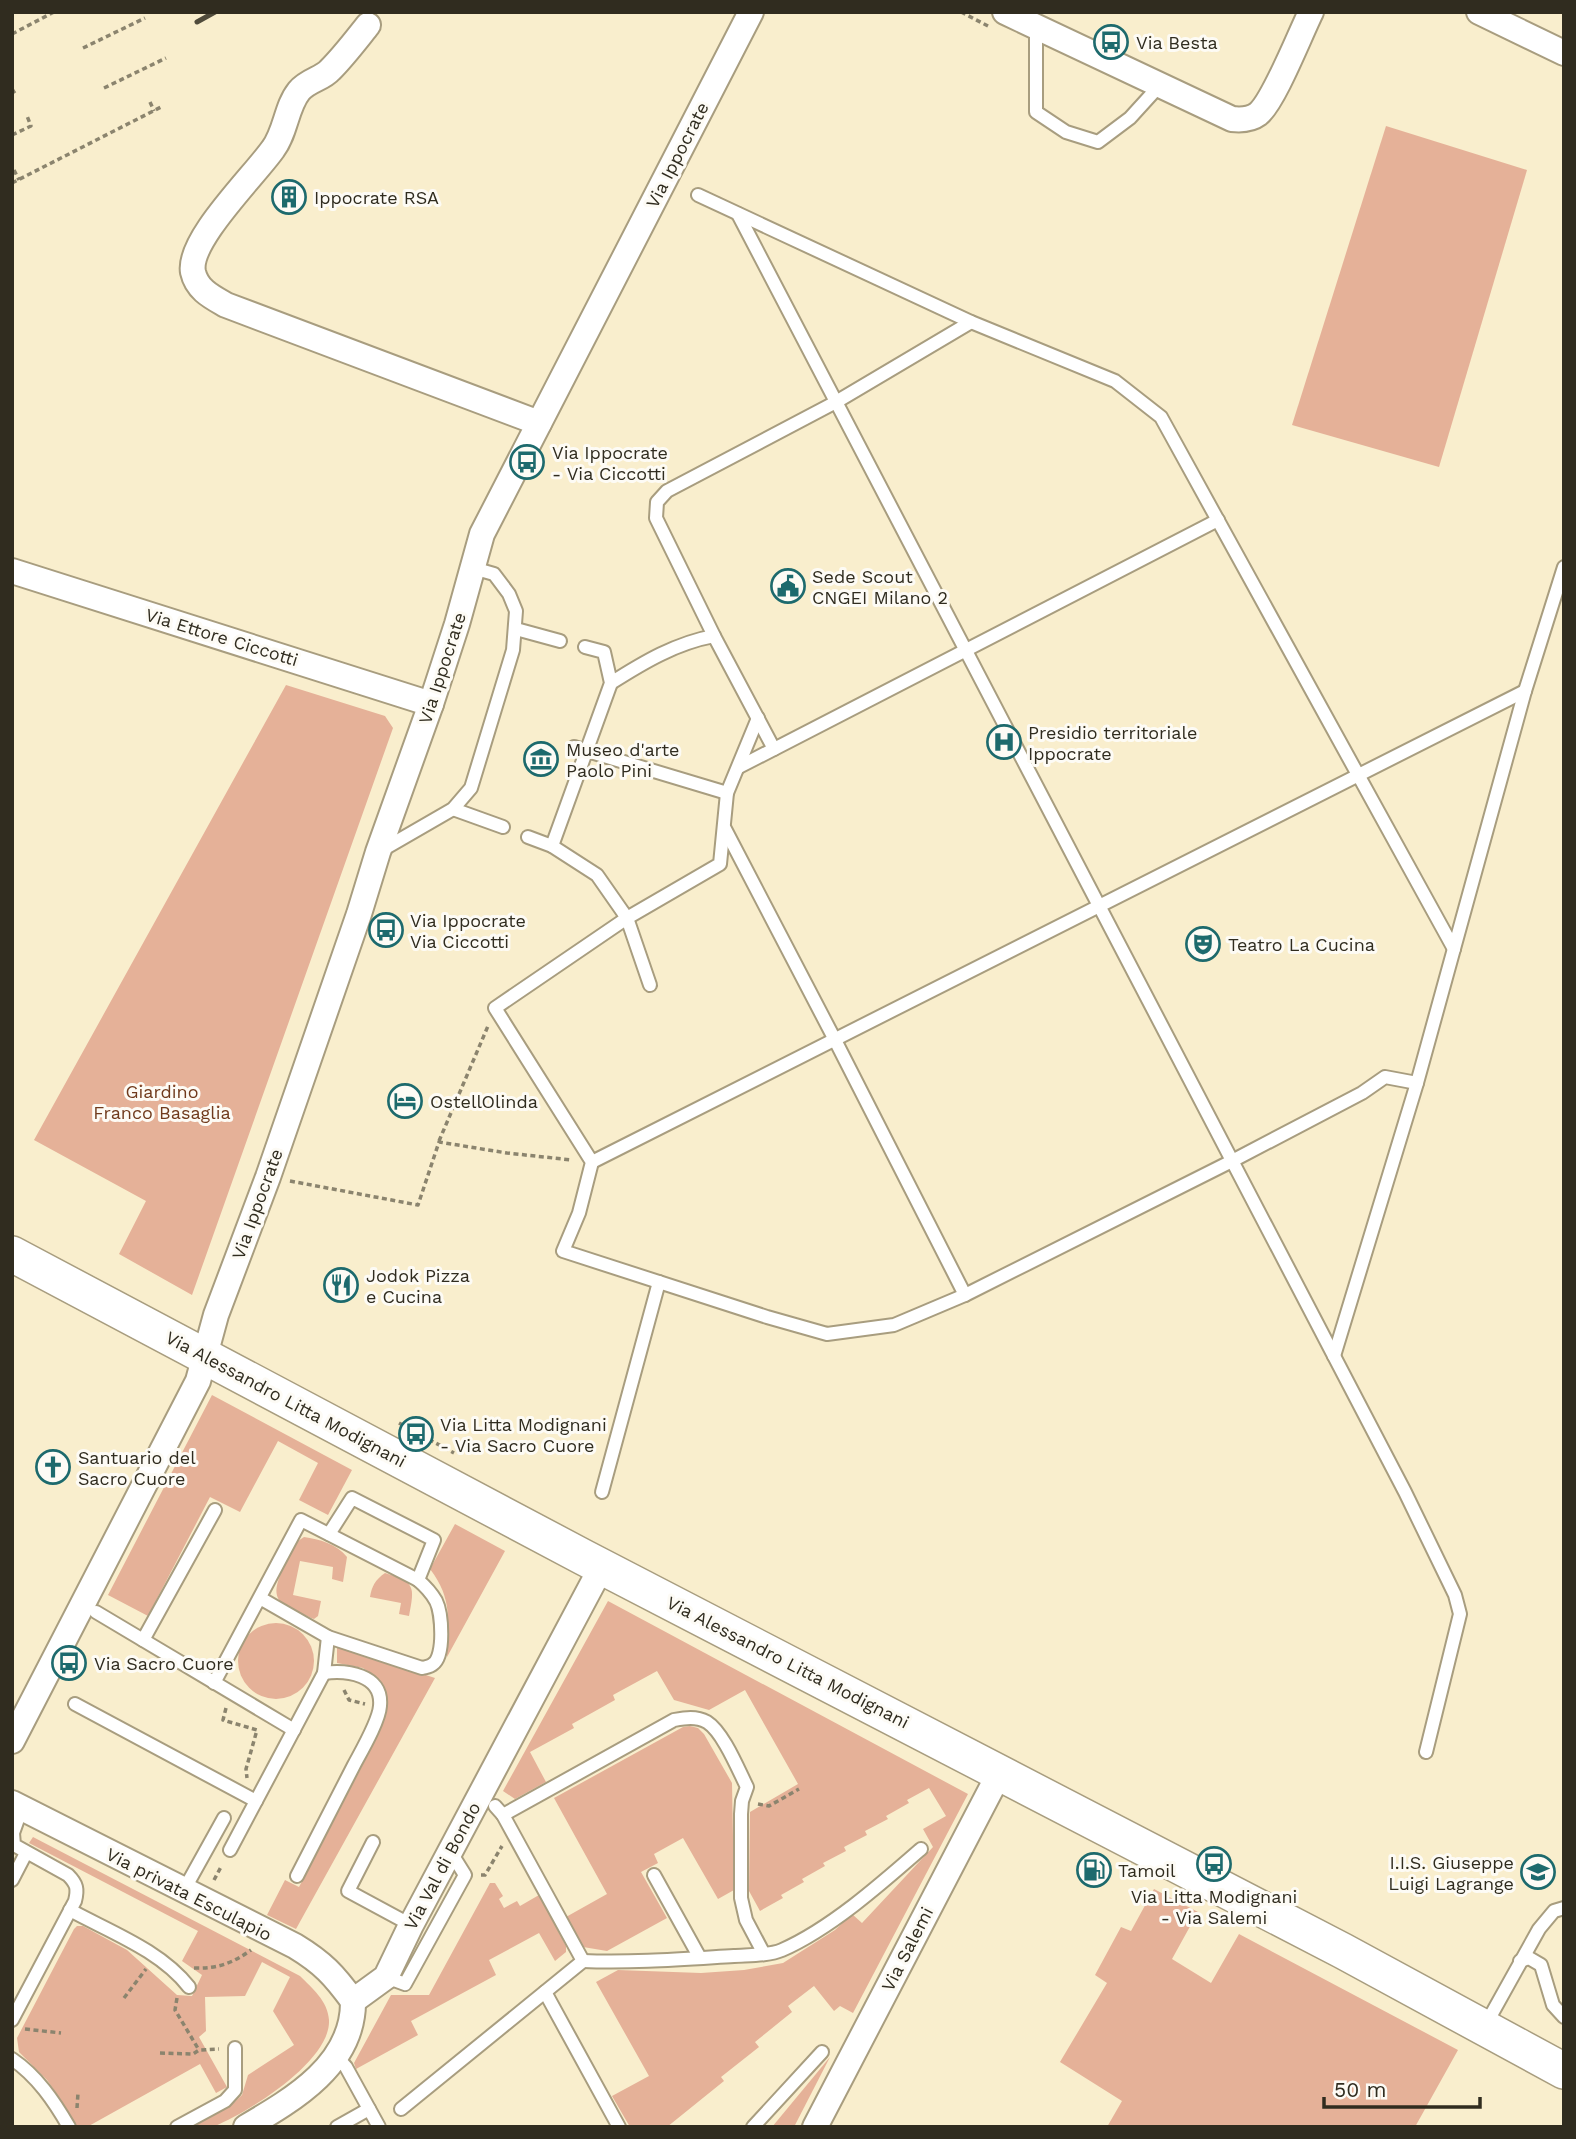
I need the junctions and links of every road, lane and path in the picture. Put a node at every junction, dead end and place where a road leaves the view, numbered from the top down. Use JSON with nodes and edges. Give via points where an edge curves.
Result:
{"nodes":[{"id":1,"x":54,"y":12,"type":"edge"},
{"id":2,"x":751,"y":12,"type":"edge"},
{"id":3,"x":1005,"y":12,"type":"edge"},
{"id":4,"x":1311,"y":12,"type":"edge"},
{"id":5,"x":1479,"y":12,"type":"edge"},
{"id":6,"x":145,"y":18,"type":"dead end"},
{"id":7,"x":368,"y":25,"type":"dead end"},
{"id":8,"x":1036,"y":27,"type":"junction"},
{"id":9,"x":12,"y":33,"type":"edge"},
{"id":10,"x":83,"y":48,"type":"dead end"},
{"id":11,"x":1564,"y":53,"type":"edge"},
{"id":12,"x":166,"y":58,"type":"dead end"},
{"id":13,"x":1160,"y":85,"type":"junction"},
{"id":14,"x":104,"y":88,"type":"dead end"},
{"id":15,"x":12,"y":89,"type":"edge"},
{"id":16,"x":16,"y":95,"type":"dead end"},
{"id":17,"x":150,"y":102,"type":"dead end"},
{"id":18,"x":163,"y":106,"type":"dead end"},
{"id":19,"x":154,"y":111,"type":"junction"},
{"id":20,"x":26,"y":116,"type":"dead end"},
{"id":21,"x":12,"y":135,"type":"edge"},
{"id":22,"x":14,"y":170,"type":"dead end"},
{"id":23,"x":19,"y":180,"type":"junction"},
{"id":24,"x":12,"y":183,"type":"edge"},
{"id":25,"x":698,"y":195,"type":"dead end"},
{"id":26,"x":738,"y":214,"type":"junction"},
{"id":27,"x":971,"y":322,"type":"junction"},
{"id":28,"x":836,"y":402,"type":"junction"},
{"id":29,"x":539,"y":423,"type":"junction"},
{"id":30,"x":1218,"y":520,"type":"junction"},
{"id":31,"x":1564,"y":567,"type":"edge"},
{"id":32,"x":473,"y":568,"type":"junction"},
{"id":33,"x":12,"y":571,"type":"edge"},
{"id":34,"x":516,"y":629,"type":"junction"},
{"id":35,"x":714,"y":635,"type":"junction"},
{"id":36,"x":561,"y":641,"type":"dead end"},
{"id":37,"x":585,"y":647,"type":"dead end"},
{"id":38,"x":966,"y":650,"type":"junction"},
{"id":39,"x":611,"y":683,"type":"junction"},
{"id":40,"x":1525,"y":691,"type":"junction"},
{"id":41,"x":431,"y":704,"type":"junction"},
{"id":42,"x":758,"y":718,"type":"junction"},
{"id":43,"x":574,"y":747,"type":"dead end"},
{"id":44,"x":774,"y":749,"type":"junction"},
{"id":45,"x":588,"y":751,"type":"junction"},
{"id":46,"x":739,"y":767,"type":"junction"},
{"id":47,"x":1358,"y":775,"type":"junction"},
{"id":48,"x":727,"y":793,"type":"junction"},
{"id":49,"x":453,"y":809,"type":"junction"},
{"id":50,"x":503,"y":827,"type":"dead end"},
{"id":51,"x":725,"y":829,"type":"junction"},
{"id":52,"x":528,"y":837,"type":"dead end"},
{"id":53,"x":552,"y":846,"type":"junction"},
{"id":54,"x":378,"y":852,"type":"junction"},
{"id":55,"x":1099,"y":905,"type":"junction"},
{"id":56,"x":394,"y":916,"type":"dead end"},
{"id":57,"x":627,"y":918,"type":"junction"},
{"id":58,"x":383,"y":943,"type":"dead end"},
{"id":59,"x":1454,"y":949,"type":"junction"},
{"id":60,"x":650,"y":985,"type":"dead end"},
{"id":61,"x":495,"y":1008,"type":"junction"},
{"id":62,"x":835,"y":1040,"type":"junction"},
{"id":63,"x":1417,"y":1083,"type":"junction"},
{"id":64,"x":439,"y":1142,"type":"junction"},
{"id":65,"x":1232,"y":1161,"type":"junction"},
{"id":66,"x":592,"y":1162,"type":"junction"},
{"id":67,"x":268,"y":1177,"type":"junction"},
{"id":68,"x":12,"y":1254,"type":"edge"},
{"id":69,"x":659,"y":1282,"type":"junction"},
{"id":70,"x":965,"y":1296,"type":"junction"},
{"id":71,"x":205,"y":1356,"type":"junction"},
{"id":72,"x":1334,"y":1356,"type":"junction"},
{"id":73,"x":399,"y":1423,"type":"dead end"},
{"id":74,"x":454,"y":1453,"type":"dead end"},
{"id":75,"x":602,"y":1492,"type":"dead end"},
{"id":76,"x":215,"y":1510,"type":"dead end"},
{"id":77,"x":329,"y":1534,"type":"junction"},
{"id":78,"x":602,"y":1566,"type":"junction"},
{"id":79,"x":418,"y":1580,"type":"junction"},
{"id":80,"x":260,"y":1598,"type":"junction"},
{"id":81,"x":96,"y":1612,"type":"dead end"},
{"id":82,"x":328,"y":1637,"type":"junction"},
{"id":83,"x":143,"y":1640,"type":"junction"},
{"id":84,"x":330,"y":1672,"type":"junction"},
{"id":85,"x":214,"y":1683,"type":"junction"},
{"id":86,"x":230,"y":1692,"type":"junction"},
{"id":87,"x":75,"y":1704,"type":"dead end"},
{"id":88,"x":380,"y":1707,"type":"junction"},
{"id":89,"x":294,"y":1730,"type":"junction"},
{"id":90,"x":12,"y":1741,"type":"edge"},
{"id":91,"x":1426,"y":1752,"type":"dead end"},
{"id":92,"x":1000,"y":1772,"type":"junction"},
{"id":93,"x":799,"y":1789,"type":"dead end"},
{"id":94,"x":252,"y":1800,"type":"junction"},
{"id":95,"x":742,"y":1801,"type":"junction"},
{"id":96,"x":15,"y":1811,"type":"edge"},
{"id":97,"x":223,"y":1818,"type":"dead end"},
{"id":98,"x":511,"y":1830,"type":"junction"},
{"id":99,"x":373,"y":1842,"type":"dead end"},
{"id":100,"x":921,"y":1849,"type":"dead end"},
{"id":101,"x":230,"y":1850,"type":"dead end"},
{"id":102,"x":450,"y":1851,"type":"junction"},
{"id":103,"x":26,"y":1853,"type":"junction"},
{"id":104,"x":465,"y":1875,"type":"junction"},
{"id":105,"x":654,"y":1875,"type":"dead end"},
{"id":106,"x":297,"y":1876,"type":"dead end"},
{"id":107,"x":12,"y":1880,"type":"edge"},
{"id":108,"x":184,"y":1890,"type":"junction"},
{"id":109,"x":1564,"y":1908,"type":"edge"},
{"id":110,"x":70,"y":1910,"type":"junction"},
{"id":111,"x":411,"y":1925,"type":"junction"},
{"id":112,"x":257,"y":1943,"type":"dead end"},
{"id":113,"x":764,"y":1954,"type":"junction"},
{"id":114,"x":155,"y":1956,"type":"junction"},
{"id":115,"x":700,"y":1958,"type":"junction"},
{"id":116,"x":583,"y":1961,"type":"junction"},
{"id":117,"x":1520,"y":1961,"type":"junction"},
{"id":118,"x":180,"y":1975,"type":"junction"},
{"id":119,"x":386,"y":1977,"type":"junction"},
{"id":120,"x":189,"y":1987,"type":"dead end"},
{"id":121,"x":545,"y":1992,"type":"junction"},
{"id":122,"x":124,"y":1998,"type":"dead end"},
{"id":123,"x":353,"y":2001,"type":"junction"},
{"id":124,"x":1564,"y":2017,"type":"edge"},
{"id":125,"x":17,"y":2024,"type":"edge"},
{"id":126,"x":1485,"y":2027,"type":"junction"},
{"id":127,"x":61,"y":2033,"type":"dead end"},
{"id":128,"x":235,"y":2048,"type":"dead end"},
{"id":129,"x":822,"y":2052,"type":"dead end"},
{"id":130,"x":159,"y":2053,"type":"dead end"},
{"id":131,"x":336,"y":2056,"type":"junction"},
{"id":132,"x":12,"y":2059,"type":"edge"},
{"id":133,"x":1564,"y":2071,"type":"edge"},
{"id":134,"x":369,"y":2109,"type":"junction"},
{"id":135,"x":401,"y":2109,"type":"dead end"},
{"id":136,"x":69,"y":2127,"type":"edge"},
{"id":137,"x":177,"y":2127,"type":"edge"},
{"id":138,"x":246,"y":2127,"type":"edge"},
{"id":139,"x":337,"y":2127,"type":"edge"},
{"id":140,"x":379,"y":2127,"type":"edge"},
{"id":141,"x":620,"y":2127,"type":"edge"},
{"id":142,"x":753,"y":2127,"type":"edge"},
{"id":143,"x":815,"y":2127,"type":"edge"}],
"edges":[{"from":1,"to":9,"type":"path"},
{"from":2,"to":29,"type":"street","name":"Via Ippocrate"},
{"from":3,"to":8,"type":"street"},
{"from":4,"to":13,"type":"street","via":[[1270,99],[1251,118],[1232,119]]},
{"from":5,"to":11,"type":"street"},
{"from":6,"to":10,"type":"path"},
{"from":7,"to":29,"type":"street","via":[[328,73],[299,91],[275,147],[200,242],[193,272],[200,288],[226,305]]},
{"from":8,"to":13,"type":"street"},
{"from":8,"to":13,"type":"lane","via":[[1036,112],[1066,132],[1098,142],[1130,118]]},
{"from":12,"to":14,"type":"path"},
{"from":15,"to":16,"type":"path"},
{"from":17,"to":19,"type":"path"},
{"from":18,"to":19,"type":"path"},
{"from":19,"to":23,"type":"path"},
{"from":20,"to":21,"type":"path","via":[[31,126]]},
{"from":22,"to":23,"type":"path"},
{"from":23,"to":24,"type":"path"},
{"from":25,"to":26,"type":"lane"},
{"from":26,"to":27,"type":"lane"},
{"from":26,"to":28,"type":"lane"},
{"from":27,"to":28,"type":"lane"},
{"from":27,"to":30,"type":"lane","via":[[1115,381],[1161,417]]},
{"from":28,"to":35,"type":"lane","via":[[667,491],[657,502],[656,518]]},
{"from":28,"to":38,"type":"lane"},
{"from":29,"to":32,"type":"street","name":"Via Ippocrate","via":[[482,534]]},
{"from":30,"to":38,"type":"lane"},
{"from":30,"to":47,"type":"lane"},
{"from":31,"to":40,"type":"lane"},
{"from":32,"to":34,"type":"lane","via":[[495,574],[516,611]]},
{"from":32,"to":41,"type":"street","name":"Via Ippocrate"},
{"from":33,"to":41,"type":"street","name":"Via Ettore Ciccotti"},
{"from":34,"to":36,"type":"lane"},
{"from":34,"to":49,"type":"lane","via":[[471,788]]},
{"from":35,"to":39,"type":"lane","via":[[651,657]]},
{"from":35,"to":42,"type":"lane"},
{"from":37,"to":39,"type":"lane","via":[[604,653]]},
{"from":38,"to":44,"type":"lane"},
{"from":38,"to":55,"type":"lane"},
{"from":39,"to":45,"type":"lane"},
{"from":40,"to":47,"type":"lane"},
{"from":40,"to":59,"type":"lane"},
{"from":41,"to":54,"type":"street","name":"Via Ippocrate"},
{"from":42,"to":44,"type":"lane"},
{"from":42,"to":46,"type":"lane"},
{"from":43,"to":45,"type":"lane"},
{"from":44,"to":46,"type":"lane"},
{"from":45,"to":48,"type":"lane"},
{"from":45,"to":53,"type":"lane"},
{"from":46,"to":48,"type":"lane"},
{"from":47,"to":55,"type":"lane"},
{"from":47,"to":59,"type":"lane"},
{"from":48,"to":51,"type":"lane"},
{"from":49,"to":50,"type":"lane"},
{"from":49,"to":54,"type":"lane"},
{"from":51,"to":57,"type":"lane","via":[[720,864]]},
{"from":51,"to":62,"type":"lane"},
{"from":52,"to":53,"type":"lane"},
{"from":53,"to":57,"type":"lane","via":[[597,875]]},
{"from":54,"to":67,"type":"street","name":"Via Ippocrate"},
{"from":55,"to":62,"type":"lane"},
{"from":55,"to":65,"type":"lane"},
{"from":56,"to":58,"type":"path"},
{"from":57,"to":60,"type":"lane"},
{"from":57,"to":61,"type":"lane"},
{"from":59,"to":63,"type":"lane"},
{"from":61,"to":64,"type":"path"},
{"from":61,"to":66,"type":"lane"},
{"from":62,"to":66,"type":"lane"},
{"from":62,"to":70,"type":"lane"},
{"from":63,"to":65,"type":"lane","via":[[1385,1077]]},
{"from":63,"to":72,"type":"lane"},
{"from":64,"to":66,"type":"path"},
{"from":64,"to":67,"type":"path","via":[[418,1205]]},
{"from":65,"to":70,"type":"lane"},
{"from":65,"to":72,"type":"lane"},
{"from":66,"to":69,"type":"lane","via":[[563,1251]]},
{"from":67,"to":71,"type":"street","name":"Via Ippocrate"},
{"from":68,"to":71,"type":"street","name":"Via Alessandro Litta Modignani"},
{"from":69,"to":70,"type":"lane","via":[[827,1334],[894,1325]]},
{"from":69,"to":75,"type":"lane"},
{"from":71,"to":78,"type":"street","name":"Via Alessandro Litta Modignani"},
{"from":71,"to":90,"type":"street","name":"Via Ippocrate","via":[[198,1381]]},
{"from":72,"to":91,"type":"lane","via":[[1455,1595],[1460,1614]]},
{"from":73,"to":74,"type":"path"},
{"from":76,"to":83,"type":"lane"},
{"from":77,"to":79,"type":"lane"},
{"from":77,"to":79,"type":"lane","via":[[352,1498],[434,1540]]},
{"from":77,"to":80,"type":"lane","via":[[301,1520]]},
{"from":78,"to":92,"type":"street","name":"Via Alessandro Litta Modignani"},
{"from":78,"to":102,"type":"street","name":"Via Val di Bondo"},
{"from":79,"to":82,"type":"lane","via":[[434,1597],[441,1620],[439,1656],[432,1665],[422,1668]]},
{"from":80,"to":82,"type":"lane"},
{"from":80,"to":85,"type":"lane"},
{"from":81,"to":83,"type":"lane"},
{"from":82,"to":84,"type":"lane"},
{"from":83,"to":85,"type":"lane"},
{"from":84,"to":88,"type":"path","via":[[349,1700]]},
{"from":84,"to":88,"type":"lane","via":[[360,1674],[379,1695]]},
{"from":84,"to":89,"type":"lane"},
{"from":85,"to":86,"type":"lane"},
{"from":86,"to":89,"type":"lane"},
{"from":86,"to":94,"type":"path","via":[[223,1720],[257,1730],[246,1769]]},
{"from":87,"to":94,"type":"lane"},
{"from":88,"to":106,"type":"lane","via":[[368,1740]]},
{"from":89,"to":94,"type":"lane"},
{"from":92,"to":126,"type":"street","name":"Via Alessandro Litta Modignani"},
{"from":92,"to":143,"type":"street","name":"Via Salemi"},
{"from":93,"to":95,"type":"path","via":[[769,1806]]},
{"from":94,"to":101,"type":"lane"},
{"from":95,"to":98,"type":"lane","via":[[747,1787],[717,1730],[692,1717],[674,1720],[499,1811]]},
{"from":95,"to":113,"type":"lane","via":[[741,1898],[746,1920]]},
{"from":96,"to":103,"type":"lane","via":[[15,1845]]},
{"from":96,"to":108,"type":"street","name":"Via privata Esculapio"},
{"from":97,"to":108,"type":"lane"},
{"from":98,"to":104,"type":"path","via":[[485,1875]]},
{"from":98,"to":116,"type":"lane"},
{"from":99,"to":111,"type":"lane","via":[[348,1891]]},
{"from":100,"to":113,"type":"lane","via":[[805,1938],[779,1952]]},
{"from":102,"to":104,"type":"lane"},
{"from":102,"to":111,"type":"street","name":"Via Val di Bondo"},
{"from":103,"to":107,"type":"lane"},
{"from":103,"to":110,"type":"lane","via":[[75,1882],[78,1890]]},
{"from":104,"to":119,"type":"lane","via":[[405,1984]]},
{"from":105,"to":115,"type":"lane"},
{"from":108,"to":123,"type":"street","name":"Via privata Esculapio","via":[[317,1960]]},
{"from":109,"to":117,"type":"lane","via":[[1546,1919]]},
{"from":110,"to":114,"type":"lane"},
{"from":110,"to":125,"type":"lane"},
{"from":111,"to":119,"type":"street","name":"Via Val di Bondo"},
{"from":112,"to":118,"type":"path","via":[[224,1966],[193,1968]]},
{"from":113,"to":115,"type":"lane"},
{"from":114,"to":118,"type":"lane"},
{"from":114,"to":122,"type":"path"},
{"from":115,"to":116,"type":"lane"},
{"from":116,"to":121,"type":"lane"},
{"from":117,"to":124,"type":"lane","via":[[1529,1958],[1541,1965],[1553,2005]]},
{"from":117,"to":126,"type":"lane"},
{"from":118,"to":120,"type":"lane"},
{"from":118,"to":130,"type":"path","via":[[175,2010],[199,2050],[193,2054]]},
{"from":119,"to":123,"type":"street","name":"Via Val di Bondo"},
{"from":121,"to":135,"type":"lane"},
{"from":121,"to":141,"type":"lane"},
{"from":123,"to":131,"type":"street","via":[[354,2018]]},
{"from":125,"to":127,"type":"path"},
{"from":126,"to":133,"type":"street","name":"Via Alessandro Litta Modignani"},
{"from":128,"to":137,"type":"lane","via":[[235,2090],[225,2101]]},
{"from":129,"to":142,"type":"lane"},
{"from":131,"to":134,"type":"lane"},
{"from":131,"to":138,"type":"street","via":[[309,2086]]},
{"from":132,"to":136,"type":"lane","via":[[37,2081]]},
{"from":134,"to":139,"type":"lane"},
{"from":134,"to":140,"type":"lane"}]}
